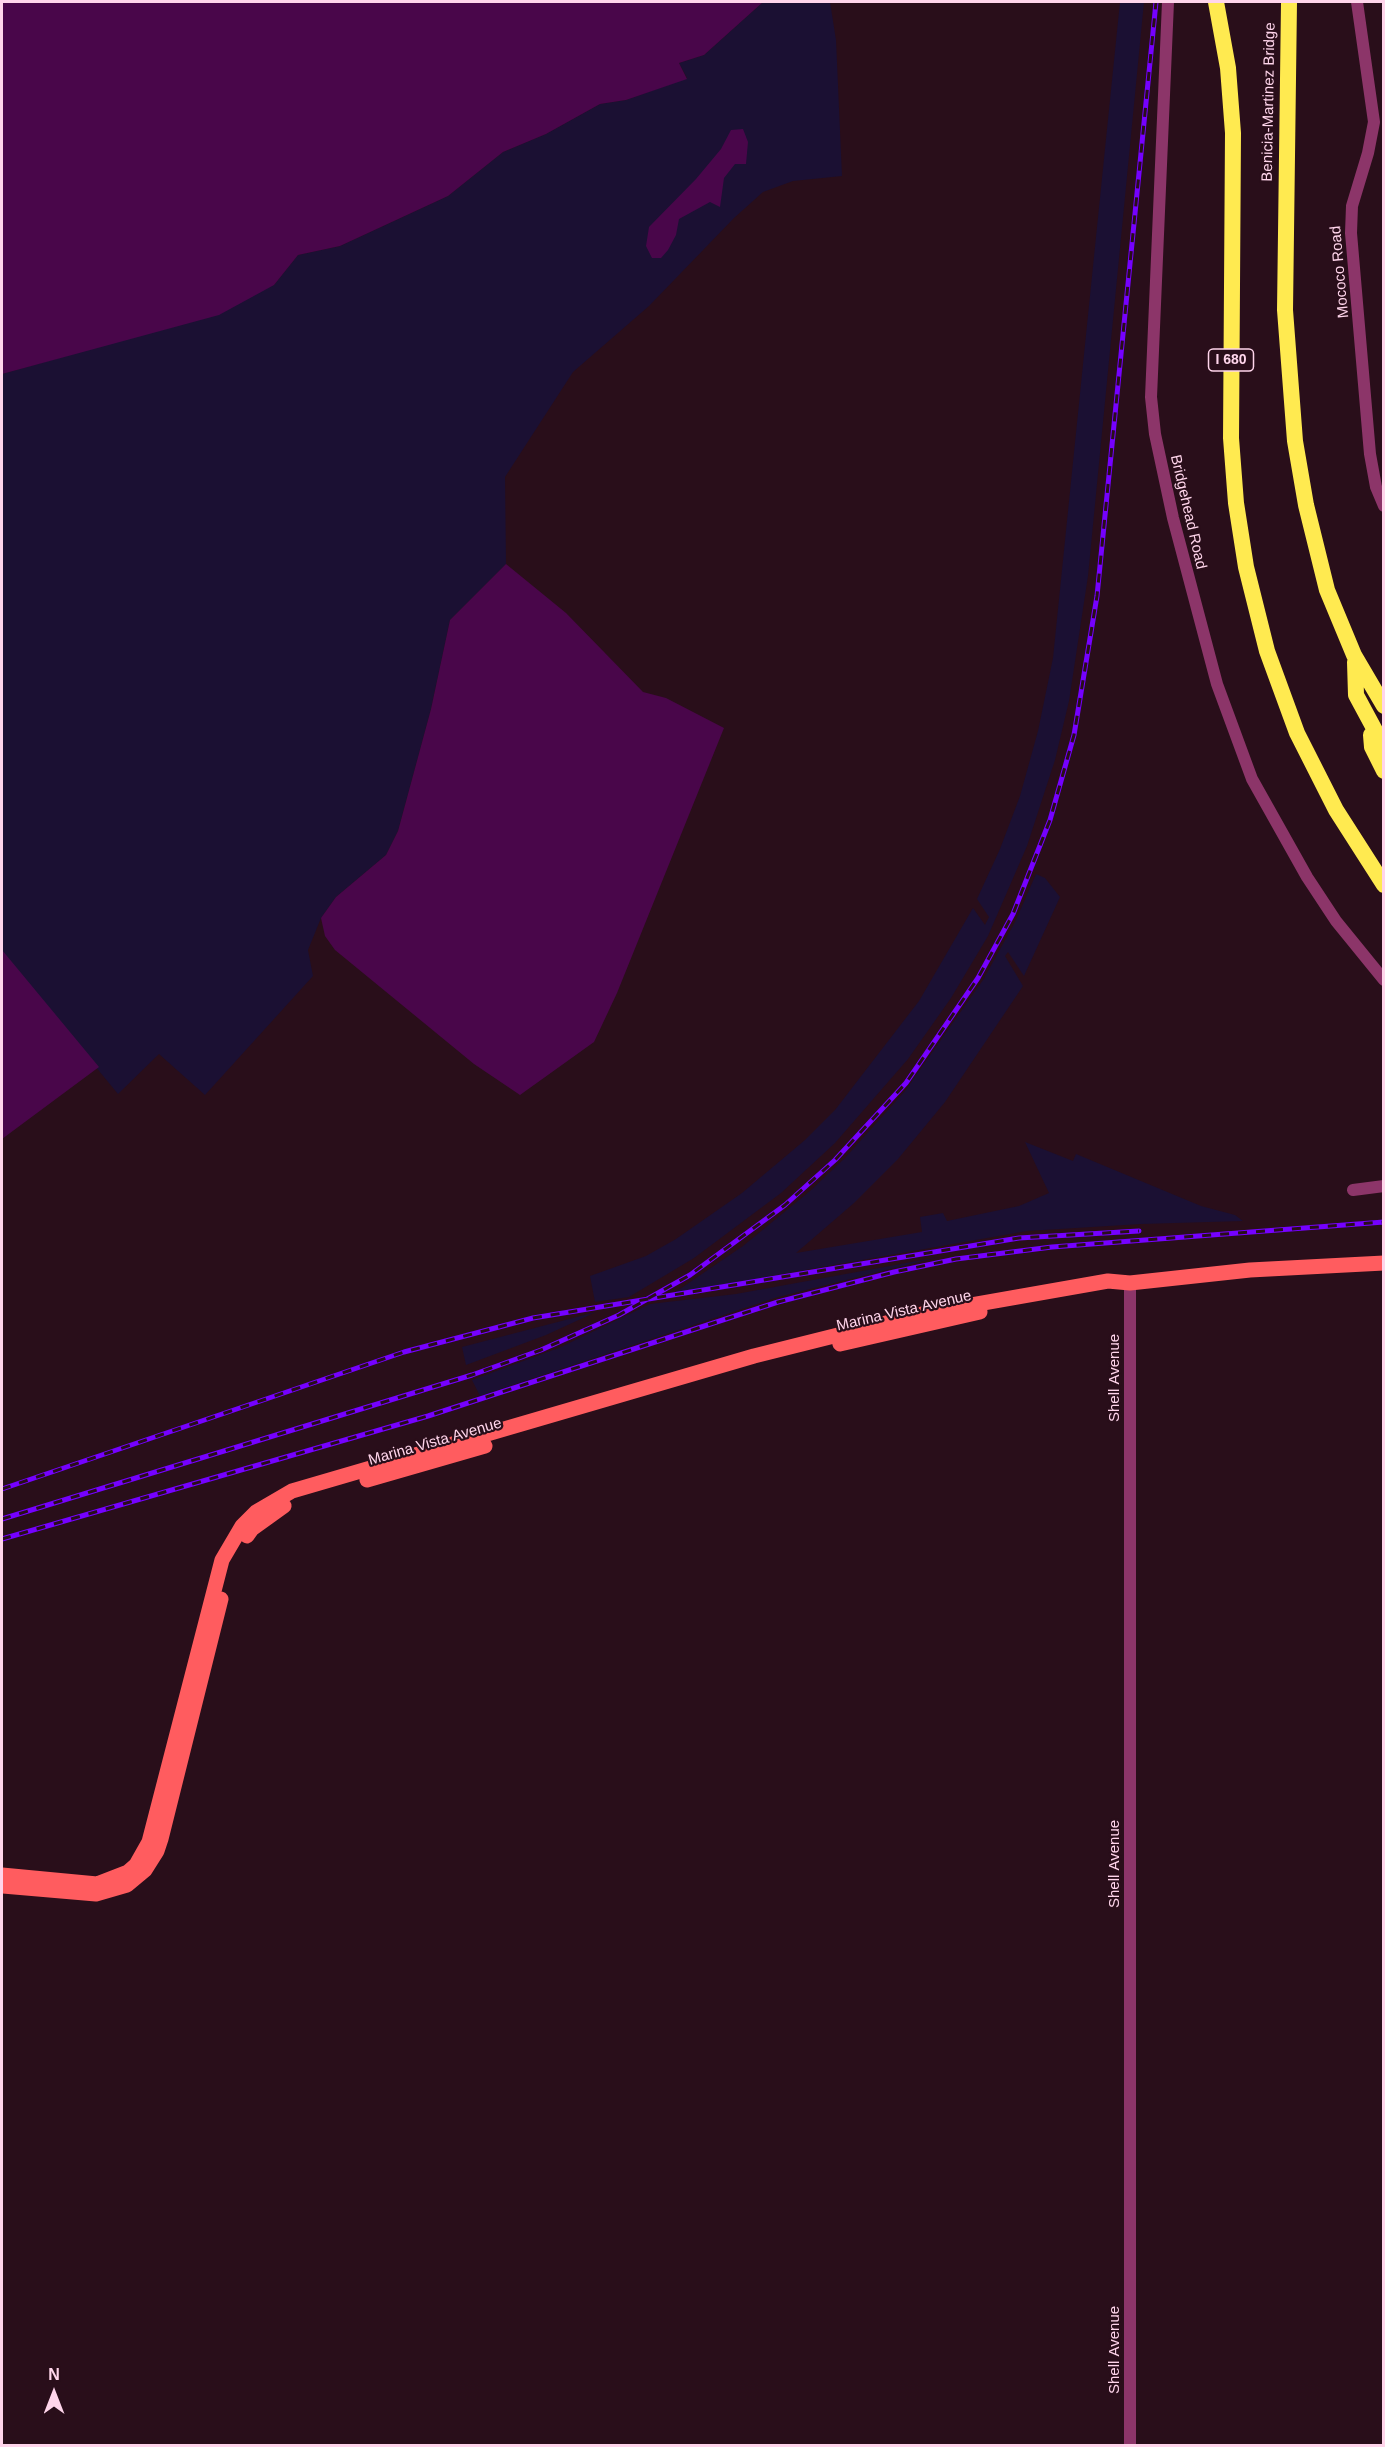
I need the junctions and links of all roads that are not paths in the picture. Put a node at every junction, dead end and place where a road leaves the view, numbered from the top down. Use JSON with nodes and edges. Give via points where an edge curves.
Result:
{"nodes":[{"id":1,"x":1168,"y":2,"type":"edge"},
{"id":2,"x":1216,"y":2,"type":"edge"},
{"id":3,"x":1289,"y":2,"type":"edge"},
{"id":4,"x":1357,"y":2,"type":"edge"},
{"id":5,"x":1383,"y":506,"type":"edge"},
{"id":6,"x":1354,"y":655,"type":"junction"},
{"id":7,"x":1383,"y":706,"type":"edge"},
{"id":8,"x":1368,"y":717,"type":"junction"},
{"id":9,"x":1383,"y":747,"type":"edge"},
{"id":10,"x":1383,"y":771,"type":"edge"},
{"id":11,"x":1383,"y":885,"type":"edge"},
{"id":12,"x":1383,"y":980,"type":"edge"},
{"id":13,"x":1383,"y":1186,"type":"edge"},
{"id":14,"x":1353,"y":1190,"type":"dead end"},
{"id":15,"x":1383,"y":1263,"type":"edge"},
{"id":16,"x":1130,"y":1283,"type":"junction"},
{"id":17,"x":2,"y":1875,"type":"edge"},
{"id":18,"x":2,"y":1886,"type":"edge"},
{"id":19,"x":1130,"y":2445,"type":"edge"}],
"edges":[{"from":1,"to":12,"type":"street","name":"Bridgehead Road","via":[[1151,397],[1173,518],[1217,684],[1252,779],[1306,877]]},
{"from":2,"to":11,"type":"highway","number":"I 680","via":[[1228,68],[1233,133],[1231,438],[1246,567],[1267,651],[1297,733],[1336,810]]},
{"from":3,"to":6,"type":"highway","name":"Benicia-Martinez Bridge","via":[[1286,354],[1293,430],[1306,506],[1327,590]]},
{"from":4,"to":5,"type":"street","name":"Mococo Road","via":[[1374,122],[1352,206],[1351,234],[1370,454]]},
{"from":6,"to":7,"type":"highway"},
{"from":6,"to":8,"type":"highway","via":[[1356,695]]},
{"from":8,"to":9,"type":"highway"},
{"from":8,"to":10,"type":"highway","via":[[1372,747]]},
{"from":13,"to":14,"type":"street"},
{"from":15,"to":16,"type":"main road","name":"Marina Vista Avenue","via":[[1250,1270]]},
{"from":16,"to":17,"type":"main road","name":"Marina Vista Avenue","via":[[1108,1281],[1003,1298],[839,1333],[292,1491],[274,1500],[242,1526],[222,1560],[149,1842],[136,1865],[97,1884]]},
{"from":16,"to":18,"type":"main road","name":"Marina Vista Avenue","via":[[1109,1291],[1003,1308],[809,1352],[280,1508],[252,1529],[233,1560],[161,1839],[152,1859],[134,1880],[101,1894]]},
{"from":16,"to":19,"type":"street","name":"Shell Avenue"}]}
